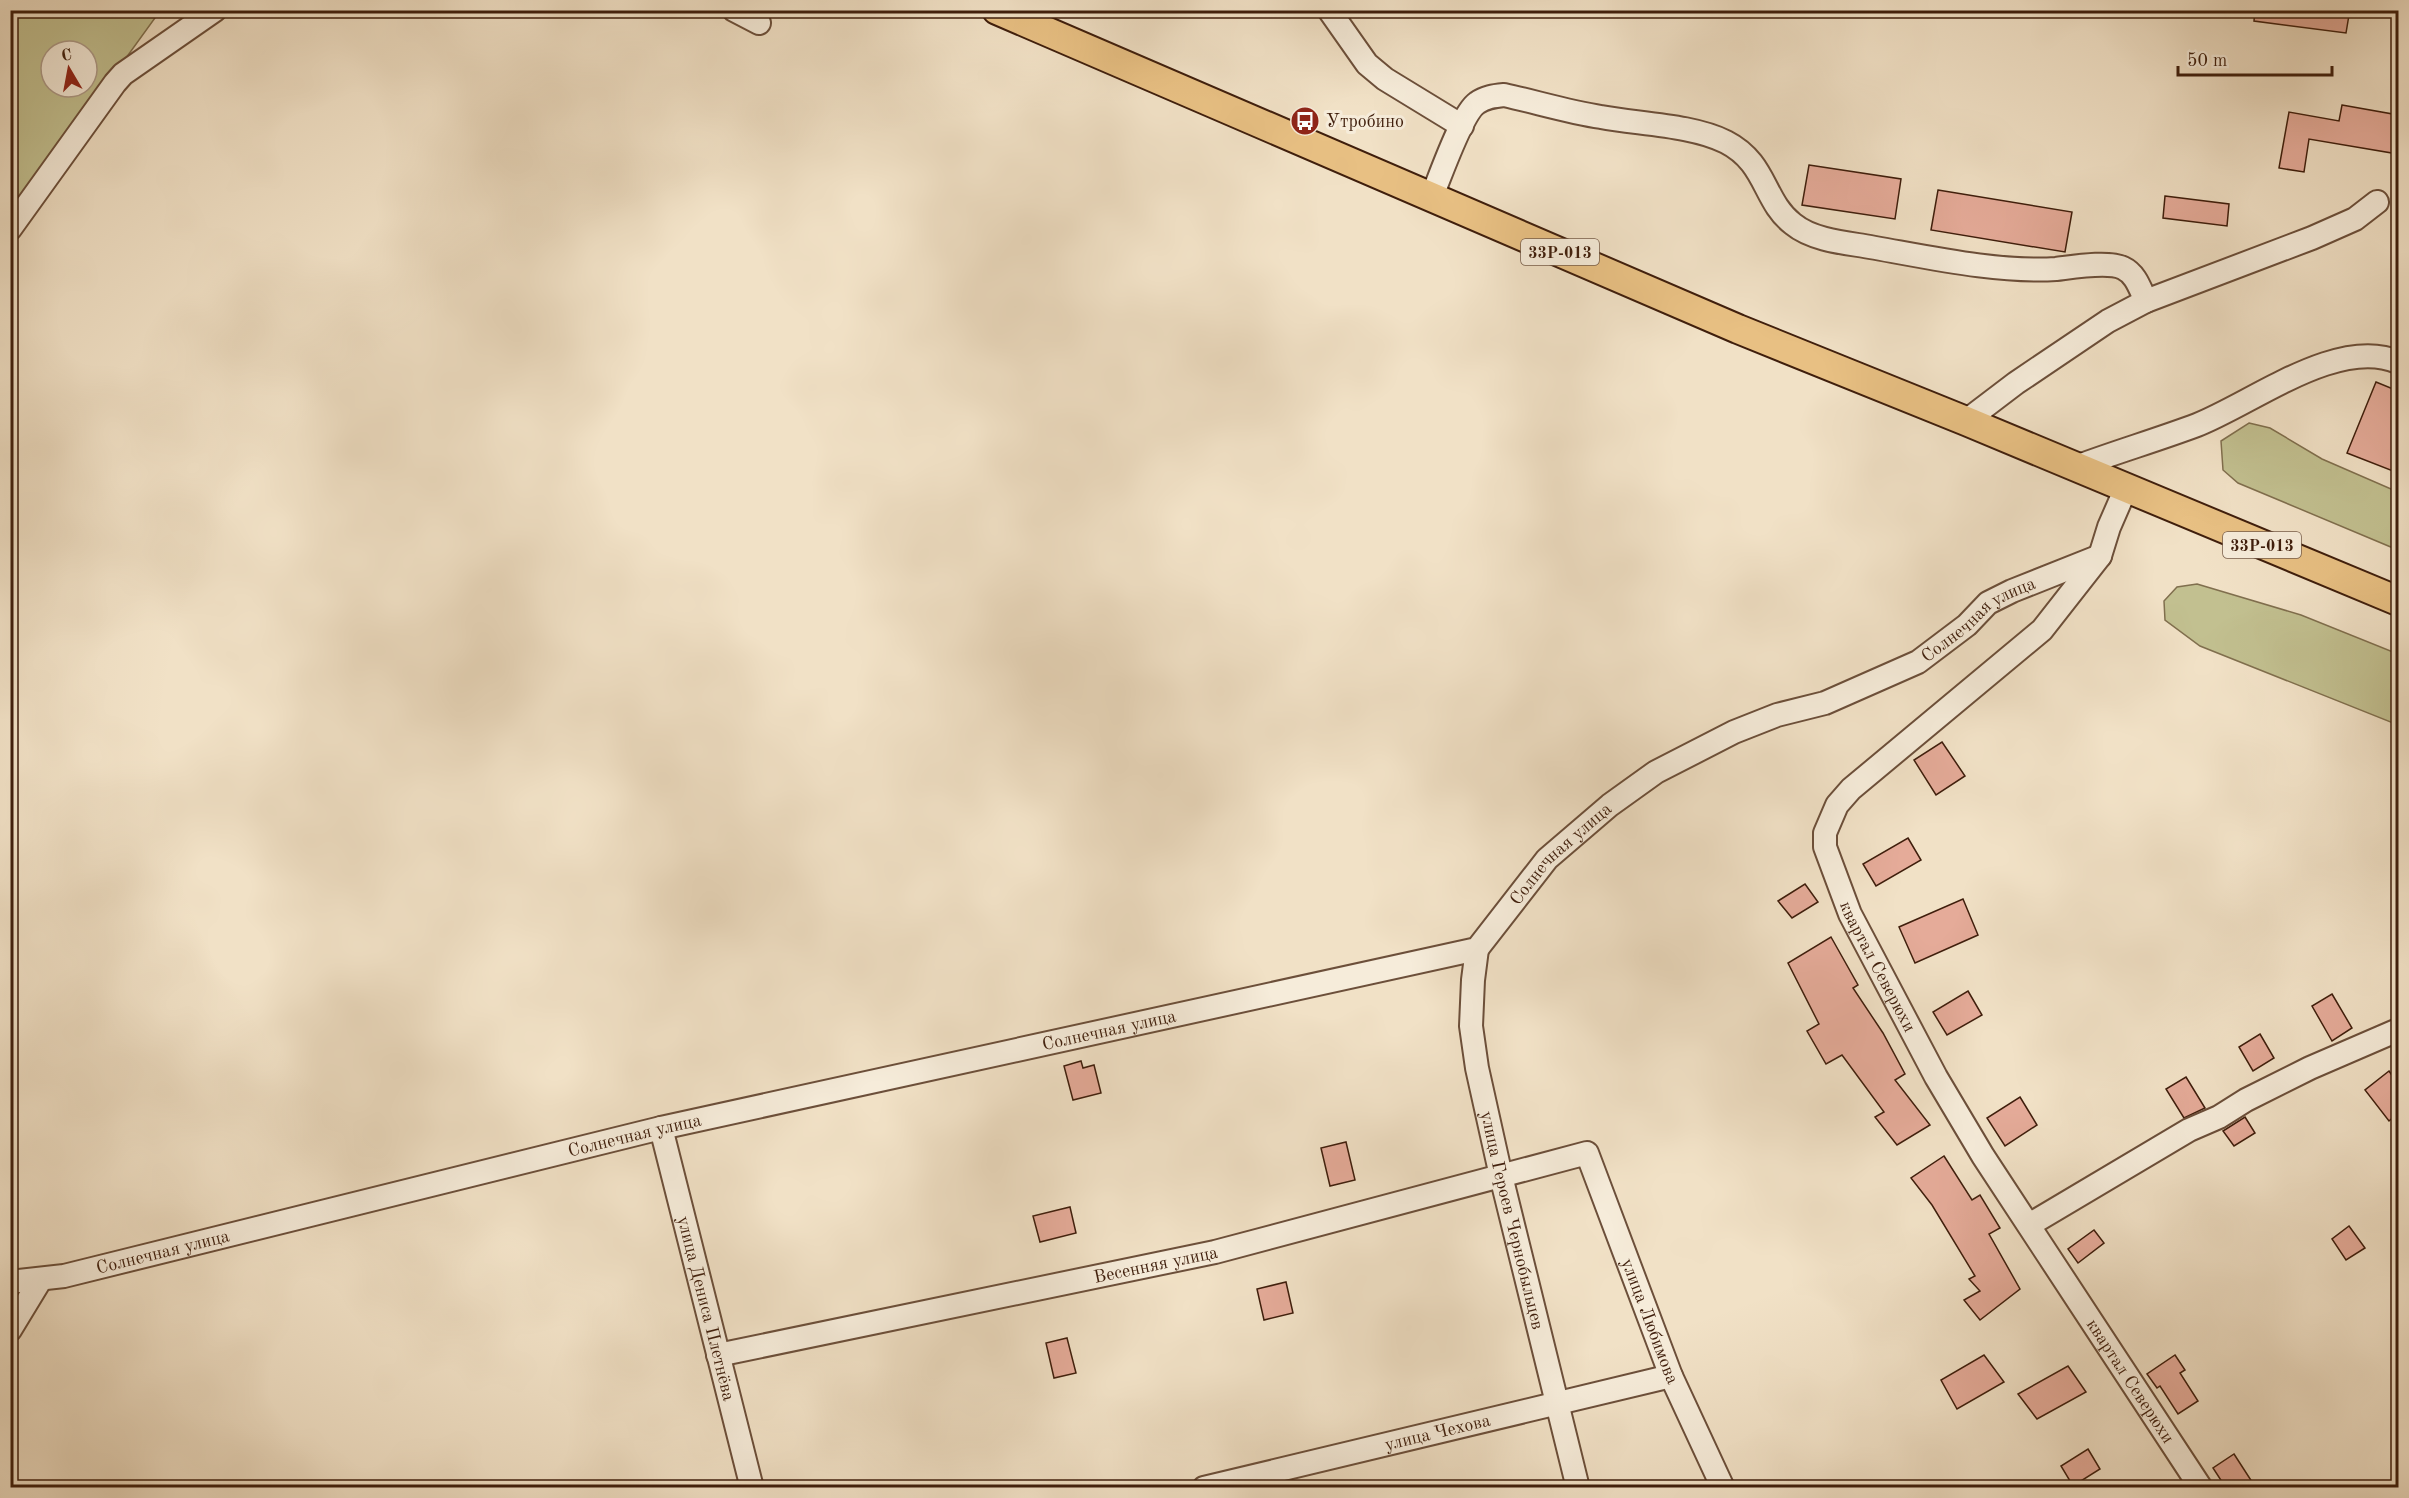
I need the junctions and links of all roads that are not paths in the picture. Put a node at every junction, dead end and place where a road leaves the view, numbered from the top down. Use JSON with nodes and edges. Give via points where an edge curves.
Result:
{"nodes":[{"id":1,"x":215,"y":10,"type":"edge"},
{"id":2,"x":734,"y":10,"type":"edge"},
{"id":3,"x":997,"y":10,"type":"edge"},
{"id":4,"x":1329,"y":10,"type":"edge"},
{"id":5,"x":759,"y":23,"type":"dead end"},
{"id":6,"x":1462,"y":126,"type":"junction"},
{"id":7,"x":1432,"y":196,"type":"junction"},
{"id":8,"x":2378,"y":202,"type":"dead end"},
{"id":9,"x":10,"y":229,"type":"edge"},
{"id":10,"x":2146,"y":301,"type":"junction"},
{"id":11,"x":2398,"y":362,"type":"edge"},
{"id":12,"x":1966,"y":421,"type":"junction"},
{"id":13,"x":2076,"y":467,"type":"junction"},
{"id":14,"x":2126,"y":488,"type":"junction"},
{"id":15,"x":2100,"y":556,"type":"junction"},
{"id":16,"x":2398,"y":601,"type":"edge"},
{"id":17,"x":1477,"y":949,"type":"junction"},
{"id":18,"x":2394,"y":1039,"type":"edge"},
{"id":19,"x":661,"y":1128,"type":"junction"},
{"id":20,"x":1587,"y":1153,"type":"joint"},
{"id":21,"x":1501,"y":1176,"type":"junction"},
{"id":22,"x":2029,"y":1225,"type":"junction"},
{"id":23,"x":41,"y":1279,"type":"junction"},
{"id":24,"x":10,"y":1282,"type":"edge"},
{"id":25,"x":10,"y":1330,"type":"edge"},
{"id":26,"x":718,"y":1355,"type":"junction"},
{"id":27,"x":1671,"y":1376,"type":"junction"},
{"id":28,"x":1558,"y":1402,"type":"junction"},
{"id":29,"x":752,"y":1488,"type":"edge"},
{"id":30,"x":1204,"y":1488,"type":"edge"},
{"id":31,"x":1578,"y":1488,"type":"edge"},
{"id":32,"x":1723,"y":1488,"type":"edge"},
{"id":33,"x":2201,"y":1488,"type":"edge"}],
"edges":[{"from":1,"to":9,"type":"street","via":[[123,74]]},
{"from":2,"to":5,"type":"street"},
{"from":3,"to":7,"type":"main road","number":"33Р-013"},
{"from":4,"to":6,"type":"street","via":[[1367,64]]},
{"from":6,"to":7,"type":"street"},
{"from":6,"to":10,"type":"street","via":[[1476,103],[1504,95],[1598,117],[1702,133],[1747,156],[1792,224],[1807,233],[1844,243],[2007,268],[2122,268],[2134,276]]},
{"from":7,"to":12,"type":"main road","number":"33Р-013","via":[[1738,329]]},
{"from":8,"to":10,"type":"street","via":[[2355,219],[2312,238]]},
{"from":10,"to":12,"type":"street","via":[[2108,321]]},
{"from":11,"to":13,"type":"street","via":[[2364,356],[2328,363],[2197,425]]},
{"from":12,"to":13,"type":"main road","number":"33Р-013"},
{"from":13,"to":14,"type":"main road","number":"33Р-013"},
{"from":14,"to":15,"type":"street","name":"квартал Северюхи"},
{"from":14,"to":16,"type":"main road","number":"33Р-013"},
{"from":15,"to":17,"type":"street","name":"Солнечная улица","via":[[1988,603],[1967,625],[1918,662],[1825,703],[1734,732],[1656,772],[1547,859]]},
{"from":15,"to":22,"type":"street","name":"квартал Северюхи","via":[[2035,637],[1851,789],[1838,805],[1825,833],[1825,848],[1850,914],[1936,1077]]},
{"from":17,"to":19,"type":"street","name":"Солнечная улица"},
{"from":17,"to":21,"type":"street","name":"улица Героев Чернобыльцев","via":[[1471,1026]]},
{"from":18,"to":22,"type":"street","via":[[2310,1068],[2246,1100]]},
{"from":19,"to":23,"type":"street","name":"Солнечная улица"},
{"from":19,"to":26,"type":"street","name":"улица Дениса Плетнёва"},
{"from":20,"to":21,"type":"street","name":"Весенняя улица"},
{"from":20,"to":27,"type":"street","name":"улица Любимова"},
{"from":21,"to":26,"type":"street","name":"Весенняя улица","via":[[1215,1252]]},
{"from":21,"to":28,"type":"street","name":"улица Героев Чернобыльцев"},
{"from":22,"to":33,"type":"street","name":"квартал Северюхи"},
{"from":23,"to":24,"type":"street","name":"Солнечная улица"},
{"from":23,"to":25,"type":"street"},
{"from":26,"to":29,"type":"street","name":"улица Дениса Плетнёва"},
{"from":27,"to":28,"type":"street","name":"улица Чехова"},
{"from":27,"to":32,"type":"street","name":"улица Любимова"},
{"from":28,"to":30,"type":"street","name":"улица Чехова"},
{"from":28,"to":31,"type":"street","name":"улица Героев Чернобыльцев"}]}
